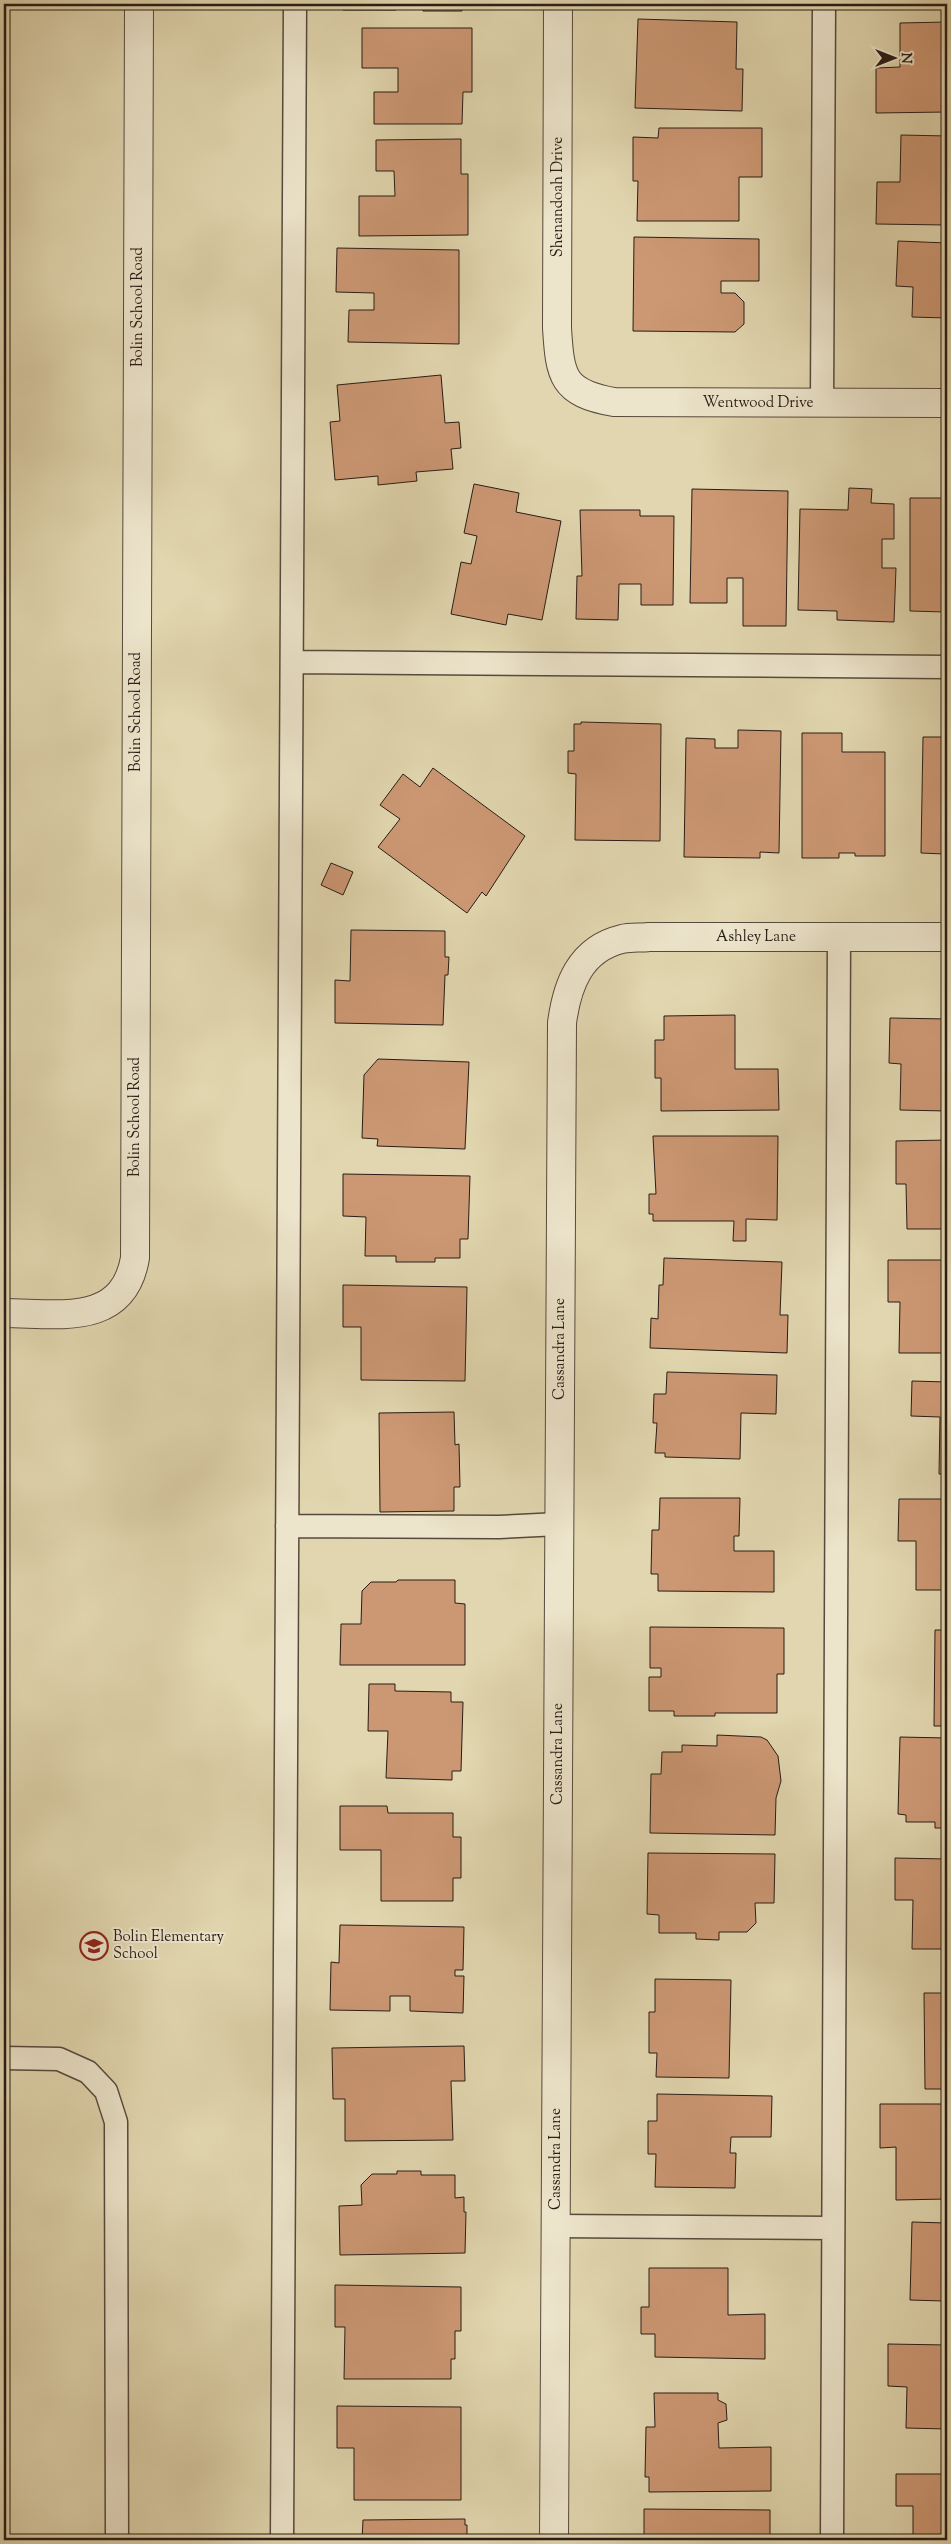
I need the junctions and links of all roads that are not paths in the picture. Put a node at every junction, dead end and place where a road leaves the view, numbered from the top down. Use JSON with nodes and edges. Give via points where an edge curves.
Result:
{"nodes":[{"id":1,"x":139,"y":4,"type":"edge"},
{"id":2,"x":295,"y":4,"type":"edge"},
{"id":3,"x":558,"y":4,"type":"edge"},
{"id":4,"x":824,"y":4,"type":"edge"},
{"id":5,"x":573,"y":387,"type":"joint"},
{"id":6,"x":822,"y":403,"type":"junction"},
{"id":7,"x":947,"y":403,"type":"edge"},
{"id":8,"x":292,"y":662,"type":"junction"},
{"id":9,"x":947,"y":668,"type":"edge"},
{"id":10,"x":839,"y":937,"type":"junction"},
{"id":11,"x":947,"y":937,"type":"edge"},
{"id":12,"x":577,"y":971,"type":"joint"},
{"id":13,"x":4,"y":1314,"type":"edge"},
{"id":14,"x":559,"y":1524,"type":"junction"},
{"id":15,"x":287,"y":1526,"type":"junction"},
{"id":16,"x":4,"y":2058,"type":"edge"},
{"id":17,"x":555,"y":2226,"type":"junction"},
{"id":18,"x":833,"y":2228,"type":"junction"},
{"id":19,"x":117,"y":2540,"type":"edge"},
{"id":20,"x":282,"y":2540,"type":"edge"},
{"id":21,"x":554,"y":2540,"type":"edge"},
{"id":22,"x":832,"y":2540,"type":"edge"}],
"edges":[{"from":1,"to":13,"type":"street","name":"Bolin School Road","via":[[135,1258],[132,1274],[124,1289],[99,1309],[83,1313]]},
{"from":2,"to":8,"type":"lane"},
{"from":3,"to":5,"type":"street","name":"Shenandoah Drive","via":[[557,328],[559,366]]},
{"from":4,"to":6,"type":"lane"},
{"from":5,"to":6,"type":"street","name":"Wentwood Drive","via":[[590,398],[614,402]]},
{"from":6,"to":7,"type":"street","name":"Wentwood Drive"},
{"from":8,"to":9,"type":"lane"},
{"from":8,"to":15,"type":"lane"},
{"from":10,"to":11,"type":"street","name":"Ashley Lane"},
{"from":10,"to":12,"type":"street","name":"Ashley Lane","via":[[622,939],[598,948]]},
{"from":10,"to":18,"type":"lane"},
{"from":12,"to":14,"type":"street","name":"Cassandra Lane","via":[[566,993],[562,1023]]},
{"from":14,"to":15,"type":"lane","via":[[499,1527]]},
{"from":14,"to":17,"type":"street","name":"Cassandra Lane"},
{"from":15,"to":20,"type":"lane"},
{"from":16,"to":19,"type":"lane","via":[[59,2059],[88,2072],[106,2090],[116,2122]]},
{"from":17,"to":18,"type":"lane"},
{"from":17,"to":21,"type":"street","name":"Cassandra Lane"},
{"from":18,"to":22,"type":"lane"}]}
